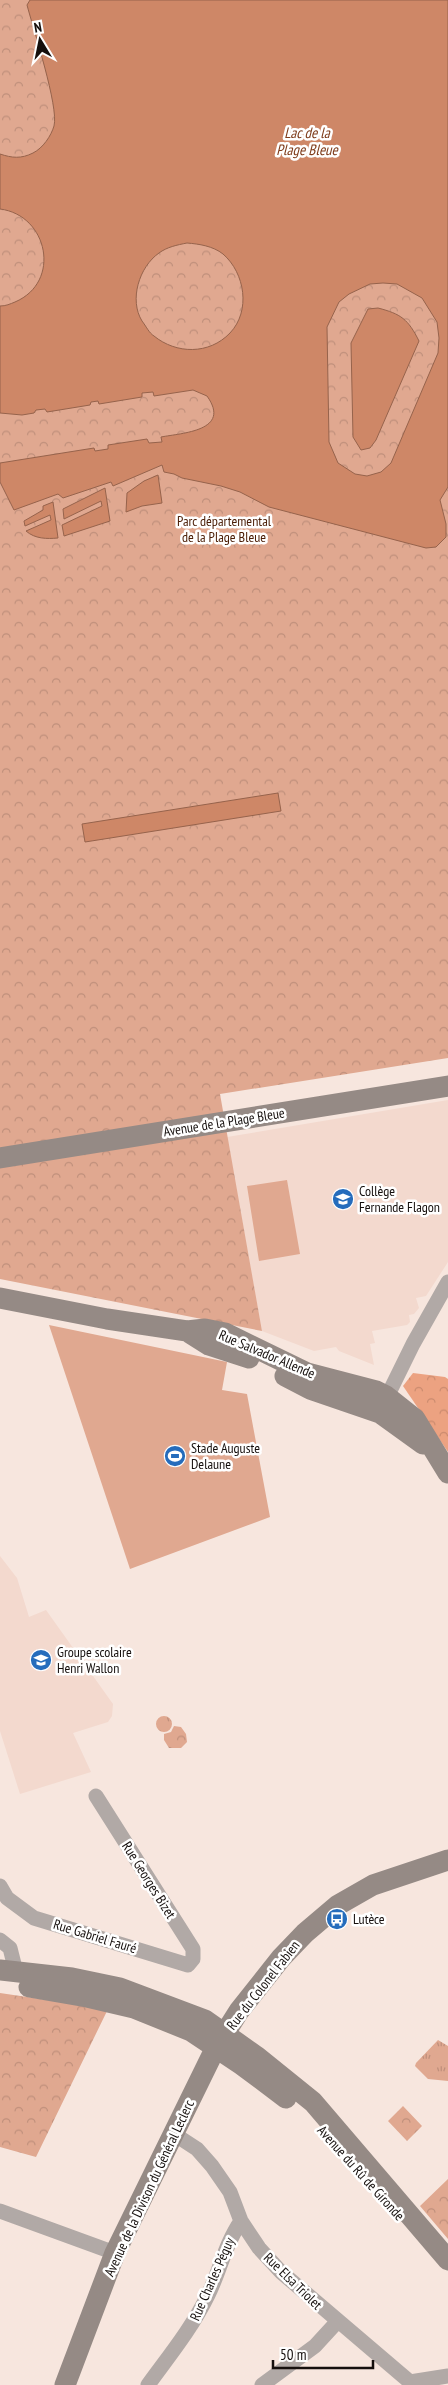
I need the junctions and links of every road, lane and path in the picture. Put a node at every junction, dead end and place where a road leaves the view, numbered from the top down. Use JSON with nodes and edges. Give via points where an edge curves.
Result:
{"nodes":[{"id":1,"x":448,"y":1086,"type":"edge"},
{"id":2,"x":0,"y":1158,"type":"edge"},
{"id":3,"x":448,"y":1282,"type":"edge"},
{"id":4,"x":0,"y":1298,"type":"edge"},
{"id":5,"x":383,"y":1405,"type":"junction"},
{"id":6,"x":448,"y":1473,"type":"edge"},
{"id":7,"x":96,"y":1796,"type":"dead end"},
{"id":8,"x":448,"y":1860,"type":"edge"},
{"id":9,"x":2,"y":1896,"type":"edge"},
{"id":10,"x":0,"y":1940,"type":"edge"},
{"id":11,"x":188,"y":1965,"type":"joint"},
{"id":12,"x":5,"y":1977,"type":"edge"},
{"id":13,"x":220,"y":2041,"type":"junction"},
{"id":14,"x":174,"y":2134,"type":"junction"},
{"id":15,"x":0,"y":2211,"type":"edge"},
{"id":16,"x":240,"y":2221,"type":"junction"},
{"id":17,"x":115,"y":2253,"type":"junction"},
{"id":18,"x":448,"y":2260,"type":"edge"},
{"id":19,"x":448,"y":2274,"type":"edge"},
{"id":20,"x":337,"y":2322,"type":"junction"},
{"id":21,"x":448,"y":2376,"type":"edge"},
{"id":22,"x":409,"y":2384,"type":"edge"},
{"id":23,"x":65,"y":2385,"type":"edge"},
{"id":24,"x":148,"y":2385,"type":"edge"},
{"id":25,"x":262,"y":2385,"type":"edge"}],
"edges":[{"from":1,"to":2,"type":"main road","name":"Avenue de la Plage Bleue"},
{"from":3,"to":5,"type":"street"},
{"from":4,"to":5,"type":"main road","name":"Rue Salvador Allende","via":[[107,1319],[225,1333],[307,1373],[355,1384]]},
{"from":5,"to":6,"type":"main road","name":"Rue Salvador Allende","via":[[414,1419]]},
{"from":7,"to":11,"type":"street","name":"Rue Georges Bizet","via":[[193,1949],[193,1959]]},
{"from":8,"to":13,"type":"main road","name":"Rue du Colonel Fabien","via":[[373,1885],[333,1909],[281,1958],[239,2010]]},
{"from":9,"to":11,"type":"street","name":"Rue Gabriel Fauré","via":[[34,1918]]},
{"from":10,"to":12,"type":"street","via":[[10,1948]]},
{"from":12,"to":13,"type":"main road","via":[[134,2008]]},
{"from":13,"to":14,"type":"main road","name":"Avenue de la Divison du Général Leclerc"},
{"from":13,"to":18,"type":"main road","name":"Avenue du Rû de Gironde","via":[[313,2102]]},
{"from":13,"to":19,"type":"main road","name":"Avenue du Rû de Gironde","via":[[242,2065],[317,2123],[353,2160]]},
{"from":14,"to":16,"type":"street","name":"Rue Elsa Triolet","via":[[197,2149],[212,2166],[230,2192]]},
{"from":14,"to":17,"type":"main road","name":"Avenue de la Divison du Général Leclerc"},
{"from":15,"to":17,"type":"street"},
{"from":16,"to":20,"type":"street","name":"Rue Elsa Triolet","via":[[280,2272]]},
{"from":16,"to":24,"type":"street","name":"Rue Charles Péguy","via":[[209,2294]]},
{"from":17,"to":23,"type":"main road","name":"Avenue de la Divison du Général Leclerc"},
{"from":20,"to":22,"type":"street","name":"Rue Elsa Triolet"},
{"from":20,"to":25,"type":"street","via":[[315,2346]]},
{"from":21,"to":22,"type":"street","name":"Rue Elsa Triolet"}]}
